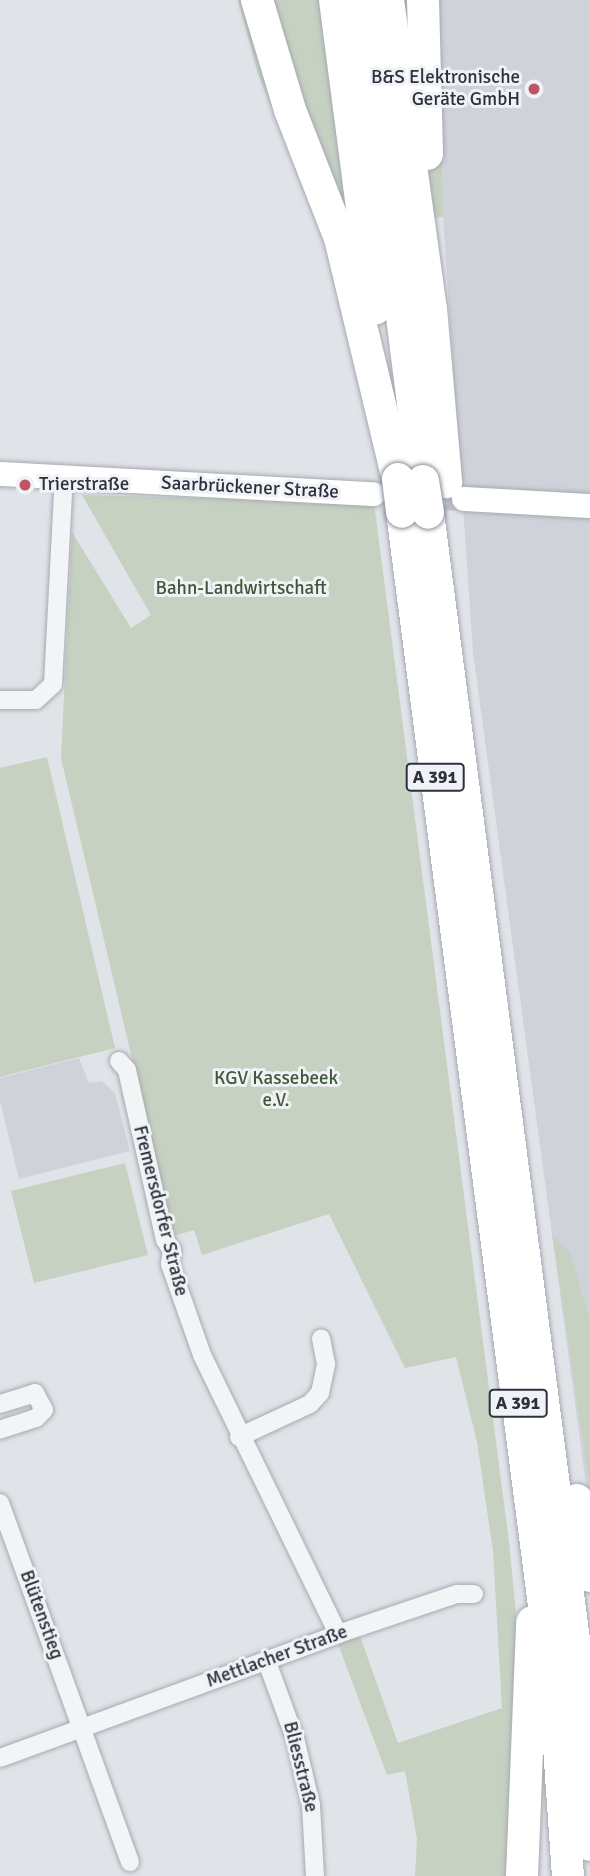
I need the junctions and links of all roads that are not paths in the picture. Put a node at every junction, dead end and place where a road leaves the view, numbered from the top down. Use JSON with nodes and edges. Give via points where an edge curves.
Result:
{"nodes":[{"id":1,"x":257,"y":0,"type":"edge"},
{"id":2,"x":335,"y":0,"type":"edge"},
{"id":3,"x":362,"y":0,"type":"edge"},
{"id":4,"x":388,"y":0,"type":"edge"},
{"id":5,"x":423,"y":0,"type":"edge"},
{"id":6,"x":431,"y":309,"type":"junction"},
{"id":7,"x":0,"y":474,"type":"edge"},
{"id":8,"x":64,"y":477,"type":"junction"},
{"id":9,"x":423,"y":497,"type":"junction"},
{"id":10,"x":590,"y":506,"type":"edge"},
{"id":11,"x":0,"y":700,"type":"edge"},
{"id":12,"x":119,"y":1062,"type":"dead end"},
{"id":13,"x":519,"y":1207,"type":"junction"},
{"id":14,"x":321,"y":1338,"type":"dead end"},
{"id":15,"x":0,"y":1404,"type":"edge"},
{"id":16,"x":0,"y":1430,"type":"edge"},
{"id":17,"x":239,"y":1437,"type":"junction"},
{"id":18,"x":0,"y":1503,"type":"edge"},
{"id":19,"x":536,"y":1536,"type":"junction"},
{"id":20,"x":590,"y":1576,"type":"edge"},
{"id":21,"x":474,"y":1594,"type":"dead end"},
{"id":22,"x":338,"y":1634,"type":"junction"},
{"id":23,"x":267,"y":1662,"type":"junction"},
{"id":24,"x":82,"y":1728,"type":"junction"},
{"id":25,"x":0,"y":1758,"type":"edge"},
{"id":26,"x":590,"y":1845,"type":"edge"},
{"id":27,"x":130,"y":1862,"type":"dead end"},
{"id":28,"x":315,"y":1876,"type":"edge"},
{"id":29,"x":522,"y":1876,"type":"edge"},
{"id":30,"x":568,"y":1876,"type":"edge"}],
"edges":[{"from":1,"to":9,"type":"highway","via":[[290,110],[340,238]]},
{"from":2,"to":9,"type":"highway","number":"A 391"},
{"from":3,"to":9,"type":"highway","number":"A 391"},
{"from":4,"to":6,"type":"highway"},
{"from":5,"to":6,"type":"highway"},
{"from":6,"to":9,"type":"highway"},
{"from":7,"to":8,"type":"street","name":"Saarbrückener Straße"},
{"from":8,"to":9,"type":"street","name":"Saarbrückener Straße"},
{"from":8,"to":11,"type":"street","via":[[54,678],[46,695],[36,700]]},
{"from":9,"to":10,"type":"street","name":"Saarbrückener Straße"},
{"from":9,"to":13,"type":"highway","number":"A 391"},
{"from":9,"to":19,"type":"highway","number":"A 391","via":[[469,1042]]},
{"from":12,"to":17,"type":"street","name":"Fremersdorfer Straße","via":[[127,1070],[179,1293]]},
{"from":13,"to":20,"type":"highway","via":[[538,1279]]},
{"from":13,"to":26,"type":"highway","number":"A 391","via":[[580,1687]]},
{"from":14,"to":17,"type":"street","via":[[326,1364],[320,1393],[310,1404]]},
{"from":15,"to":16,"type":"street","via":[[35,1393],[44,1410],[36,1419]]},
{"from":17,"to":22,"type":"street","name":"Fremersdorfer Straße"},
{"from":18,"to":24,"type":"street","name":"Blütenstieg"},
{"from":19,"to":29,"type":"highway"},
{"from":19,"to":30,"type":"highway","number":"A 391","via":[[556,1703]]},
{"from":21,"to":22,"type":"street","name":"Mettlacher Straße","via":[[457,1594]]},
{"from":22,"to":23,"type":"street","name":"Mettlacher Straße"},
{"from":23,"to":24,"type":"street","name":"Mettlacher Straße"},
{"from":23,"to":28,"type":"street","name":"Bliesstraße","via":[[295,1738],[312,1805]]},
{"from":24,"to":25,"type":"street","name":"Mettlacher Straße"},
{"from":24,"to":27,"type":"street"}]}
